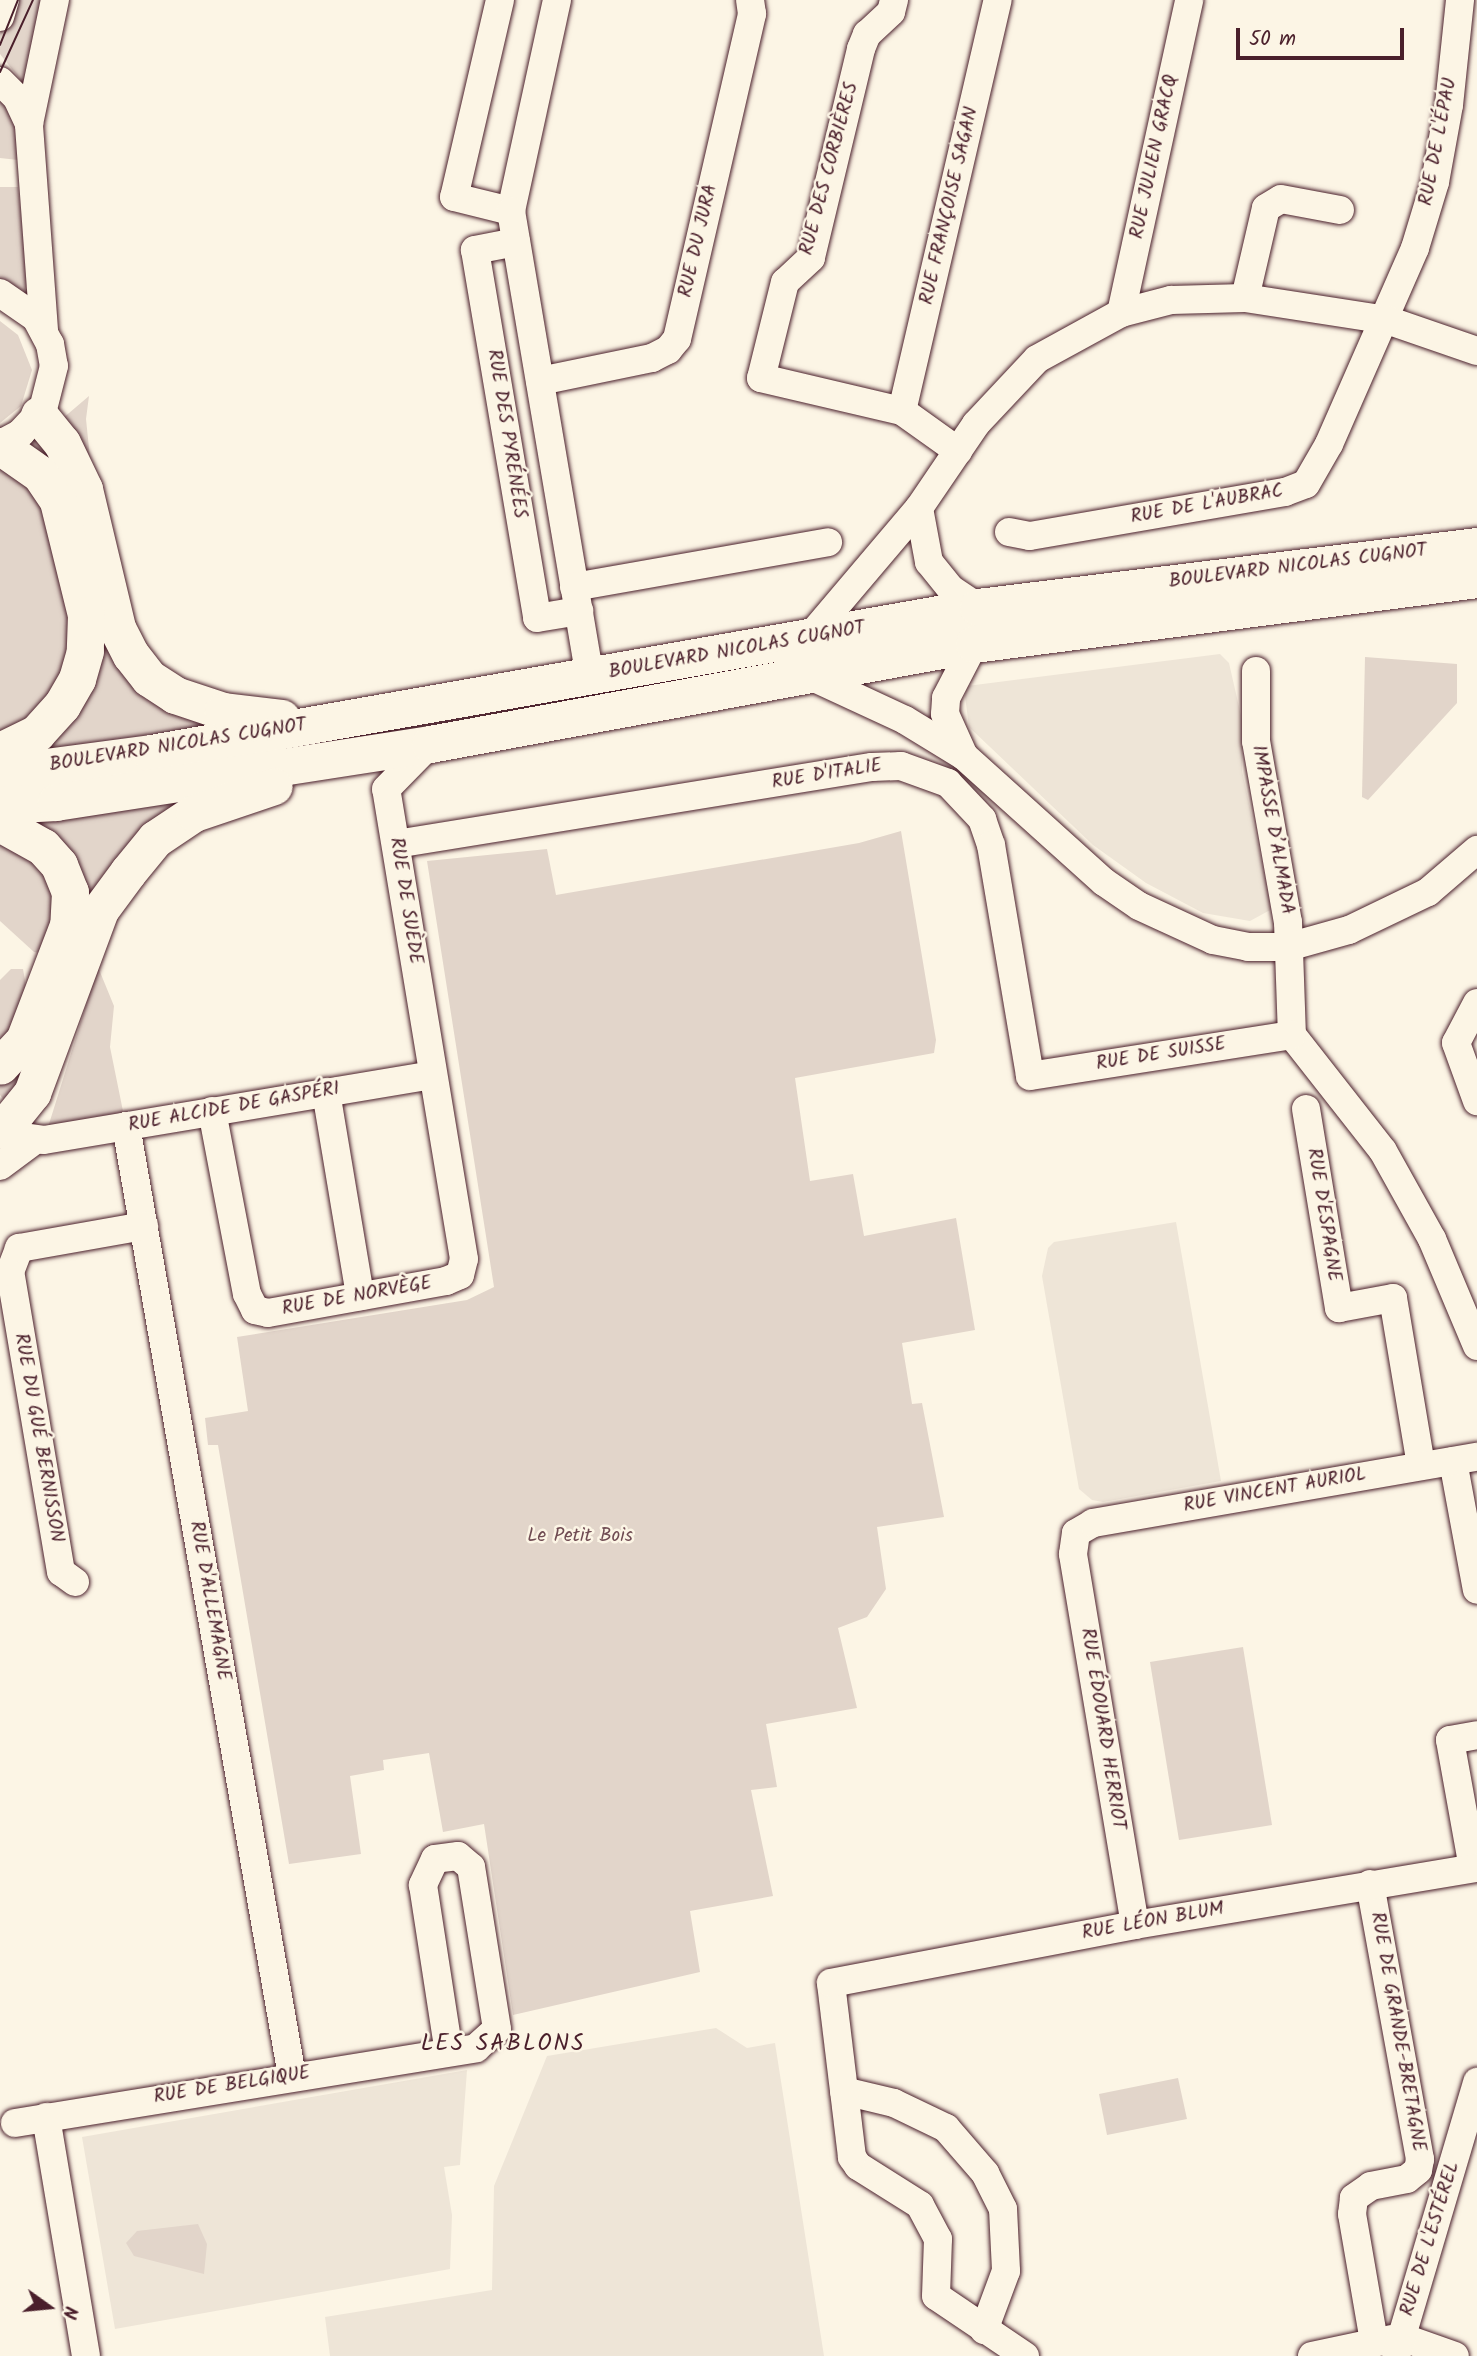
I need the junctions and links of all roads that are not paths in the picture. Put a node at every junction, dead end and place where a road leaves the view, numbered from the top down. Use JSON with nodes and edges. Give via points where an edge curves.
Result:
{"nodes":[{"id":1,"x":5,"y":0,"type":"edge"},
{"id":2,"x":55,"y":0,"type":"edge"},
{"id":3,"x":500,"y":0,"type":"edge"},
{"id":4,"x":557,"y":0,"type":"edge"},
{"id":5,"x":750,"y":0,"type":"edge"},
{"id":6,"x":894,"y":0,"type":"edge"},
{"id":7,"x":998,"y":0,"type":"edge"},
{"id":8,"x":1189,"y":0,"type":"edge"},
{"id":9,"x":1460,"y":0,"type":"edge"},
{"id":10,"x":0,"y":17,"type":"edge"},
{"id":11,"x":0,"y":81,"type":"edge"},
{"id":12,"x":29,"y":124,"type":"junction"},
{"id":13,"x":1340,"y":210,"type":"dead end"},
{"id":14,"x":511,"y":211,"type":"junction"},
{"id":15,"x":516,"y":242,"type":"junction"},
{"id":16,"x":0,"y":293,"type":"edge"},
{"id":17,"x":1245,"y":298,"type":"junction"},
{"id":18,"x":1121,"y":313,"type":"junction"},
{"id":19,"x":1387,"y":320,"type":"junction"},
{"id":20,"x":44,"y":330,"type":"junction"},
{"id":21,"x":1477,"y":351,"type":"edge"},
{"id":22,"x":540,"y":381,"type":"junction"},
{"id":23,"x":902,"y":411,"type":"junction"},
{"id":24,"x":41,"y":412,"type":"junction"},
{"id":25,"x":0,"y":445,"type":"edge"},
{"id":26,"x":958,"y":451,"type":"junction"},
{"id":27,"x":919,"y":508,"type":"junction"},
{"id":28,"x":1009,"y":532,"type":"dead end"},
{"id":29,"x":828,"y":542,"type":"dead end"},
{"id":30,"x":1477,"y":546,"type":"edge"},
{"id":31,"x":1477,"y":579,"type":"edge"},
{"id":32,"x":577,"y":599,"type":"junction"},
{"id":33,"x":978,"y":607,"type":"junction"},
{"id":34,"x":974,"y":644,"type":"junction"},
{"id":35,"x":806,"y":657,"type":"junction"},
{"id":36,"x":1256,"y":671,"type":"dead end"},
{"id":37,"x":590,"y":677,"type":"junction"},
{"id":38,"x":325,"y":722,"type":"junction"},
{"id":39,"x":430,"y":744,"type":"junction"},
{"id":40,"x":0,"y":751,"type":"edge"},
{"id":41,"x":964,"y":756,"type":"junction"},
{"id":42,"x":0,"y":773,"type":"edge"},
{"id":43,"x":0,"y":805,"type":"edge"},
{"id":44,"x":0,"y":824,"type":"edge"},
{"id":45,"x":396,"y":844,"type":"junction"},
{"id":46,"x":1477,"y":850,"type":"edge"},
{"id":47,"x":1288,"y":947,"type":"junction"},
{"id":48,"x":1477,"y":1003,"type":"edge"},
{"id":49,"x":1292,"y":1035,"type":"junction"},
{"id":50,"x":0,"y":1066,"type":"edge"},
{"id":51,"x":433,"y":1075,"type":"junction"},
{"id":52,"x":1030,"y":1076,"type":"joint"},
{"id":53,"x":326,"y":1092,"type":"junction"},
{"id":54,"x":1477,"y":1101,"type":"edge"},
{"id":55,"x":1306,"y":1109,"type":"dead end"},
{"id":56,"x":212,"y":1111,"type":"junction"},
{"id":57,"x":126,"y":1126,"type":"junction"},
{"id":58,"x":7,"y":1143,"type":"edge"},
{"id":59,"x":144,"y":1226,"type":"junction"},
{"id":60,"x":360,"y":1296,"type":"junction"},
{"id":61,"x":1477,"y":1346,"type":"edge"},
{"id":62,"x":1465,"y":1459,"type":"edge"},
{"id":63,"x":1420,"y":1466,"type":"junction"},
{"id":64,"x":1076,"y":1533,"type":"joint"},
{"id":65,"x":75,"y":1582,"type":"dead end"},
{"id":66,"x":1477,"y":1590,"type":"edge"},
{"id":67,"x":1477,"y":1735,"type":"edge"},
{"id":68,"x":1475,"y":1868,"type":"edge"},
{"id":69,"x":1370,"y":1884,"type":"junction"},
{"id":70,"x":1135,"y":1925,"type":"junction"},
{"id":71,"x":449,"y":2052,"type":"junction"},
{"id":72,"x":292,"y":2076,"type":"junction"},
{"id":73,"x":1477,"y":2082,"type":"edge"},
{"id":74,"x":844,"y":2091,"type":"junction"},
{"id":75,"x":46,"y":2117,"type":"junction"},
{"id":76,"x":15,"y":2123,"type":"dead end"},
{"id":77,"x":984,"y":2330,"type":"junction"},
{"id":78,"x":1390,"y":2345,"type":"edge"},
{"id":79,"x":86,"y":2356,"type":"edge"},
{"id":80,"x":1026,"y":2356,"type":"edge"},
{"id":81,"x":1312,"y":2356,"type":"edge"},
{"id":82,"x":1455,"y":2356,"type":"edge"}],
"edges":[{"from":1,"to":10,"type":"street"},
{"from":2,"to":12,"type":"street"},
{"from":3,"to":14,"type":"street","via":[[454,197]]},
{"from":4,"to":14,"type":"street"},
{"from":5,"to":22,"type":"street","name":"RUE DU JURA","via":[[752,14],[677,339],[652,358]]},
{"from":6,"to":23,"type":"street","name":"RUE DES CORBIÈRES","via":[[891,12],[867,34],[861,49],[811,258],[785,282],[761,378]]},
{"from":7,"to":23,"type":"street","name":"RUE FRANÇOISE SAGAN"},
{"from":8,"to":18,"type":"street","name":"RUE JULIEN GRACQ"},
{"from":9,"to":19,"type":"street","name":"RUE DE L'ÉPAU","via":[[1435,182]]},
{"from":11,"to":12,"type":"street","via":[[17,98]]},
{"from":12,"to":20,"type":"street"},
{"from":13,"to":17,"type":"street","via":[[1281,200],[1266,208]]},
{"from":14,"to":15,"type":"street"},
{"from":15,"to":22,"type":"street"},
{"from":15,"to":32,"type":"street","name":"RUE DES PYRÉNÉES","via":[[475,250],[537,618]]},
{"from":16,"to":20,"type":"street","via":[[26,308]]},
{"from":17,"to":18,"type":"street","via":[[1171,300]]},
{"from":17,"to":19,"type":"street"},
{"from":18,"to":26,"type":"street","via":[[1037,359],[976,424]]},
{"from":19,"to":21,"type":"street"},
{"from":19,"to":28,"type":"street","name":"RUE DE L'AUBRAC","via":[[1306,484],[1285,492],[1030,536]]},
{"from":20,"to":24,"type":"street","via":[[54,366]]},
{"from":22,"to":32,"type":"street"},
{"from":23,"to":26,"type":"street","name":"RUE DES CORBIÈRES"},
{"from":24,"to":25,"type":"street","via":[[21,433]]},
{"from":24,"to":38,"type":"main road","via":[[84,489],[117,628],[149,678],[175,695],[223,711]]},
{"from":25,"to":40,"type":"main road","via":[[40,474],[58,501],[86,615],[85,651],[77,679],[62,705],[37,733]]},
{"from":26,"to":27,"type":"street"},
{"from":27,"to":33,"type":"street","via":[[929,562],[951,589]]},
{"from":27,"to":35,"type":"street"},
{"from":29,"to":32,"type":"street"},
{"from":30,"to":33,"type":"main road","name":"BOULEVARD NICOLAS CUGNOT"},
{"from":31,"to":34,"type":"main road","name":"BOULEVARD NICOLAS CUGNOT"},
{"from":32,"to":37,"type":"street"},
{"from":33,"to":35,"type":"main road","name":"BOULEVARD NICOLAS CUGNOT"},
{"from":34,"to":35,"type":"main road","name":"BOULEVARD NICOLAS CUGNOT"},
{"from":34,"to":41,"type":"street","via":[[946,698],[945,714]]},
{"from":35,"to":37,"type":"main road","name":"BOULEVARD NICOLAS CUGNOT"},
{"from":35,"to":39,"type":"main road","name":"BOULEVARD NICOLAS CUGNOT"},
{"from":35,"to":41,"type":"street"},
{"from":36,"to":47,"type":"street","name":"IMPASSE D’ALMADA","via":[[1256,741],[1288,922]]},
{"from":37,"to":38,"type":"main road","name":"BOULEVARD NICOLAS CUGNOT"},
{"from":38,"to":42,"type":"main road","name":"BOULEVARD NICOLAS CUGNOT"},
{"from":39,"to":43,"type":"main road","name":"BOULEVARD NICOLAS CUGNOT","via":[[56,802]]},
{"from":39,"to":45,"type":"street","name":"RUE DE SUÈDE","via":[[386,789]]},
{"from":39,"to":58,"type":"main road","via":[[395,762],[279,784],[194,813],[155,839],[100,910],[32,1093]]},
{"from":41,"to":47,"type":"street","via":[[1104,882],[1139,906],[1213,940],[1248,947]]},
{"from":44,"to":50,"type":"main road","via":[[43,847],[60,865],[70,892],[68,925],[24,1040]]},
{"from":45,"to":51,"type":"street","name":"RUE DE SUÈDE"},
{"from":45,"to":52,"type":"street","name":"RUE D'ITALIE","via":[[873,767],[901,766],[933,775],[972,805],[991,845]]},
{"from":46,"to":47,"type":"street","via":[[1428,892],[1393,911],[1349,930]]},
{"from":47,"to":49,"type":"street","name":"IMPASSE D’ALMADA"},
{"from":48,"to":54,"type":"street","via":[[1456,1043]]},
{"from":49,"to":52,"type":"street","name":"RUE DE SUISSE"},
{"from":49,"to":61,"type":"street","via":[[1383,1151],[1433,1239]]},
{"from":51,"to":53,"type":"street","name":"RUE ALCIDE DE GASPÉRI"},
{"from":51,"to":60,"type":"street","name":"RUE DE NORVÈGE","via":[[464,1259],[460,1275]]},
{"from":53,"to":56,"type":"street","name":"RUE ALCIDE DE GASPÉRI"},
{"from":53,"to":60,"type":"street"},
{"from":55,"to":63,"type":"street","name":"RUE D'ESPAGNE","via":[[1339,1308],[1393,1298]]},
{"from":56,"to":57,"type":"street","name":"RUE ALCIDE DE GASPÉRI"},
{"from":56,"to":60,"type":"street","name":"RUE DE NORVÈGE","via":[[247,1294],[255,1310],[268,1313]]},
{"from":57,"to":58,"type":"street","name":"RUE ALCIDE DE GASPÉRI"},
{"from":57,"to":59,"type":"street","name":"RUE D'ALLEMAGNE"},
{"from":59,"to":65,"type":"street","name":"RUE DU GUÉ BERNISSON","via":[[19,1248],[10,1272],[61,1572]]},
{"from":59,"to":72,"type":"street","name":"RUE D'ALLEMAGNE"},
{"from":62,"to":63,"type":"street","name":"RUE VINCENT AURIOL"},
{"from":62,"to":66,"type":"street"},
{"from":63,"to":64,"type":"street","name":"RUE VINCENT AURIOL","via":[[1093,1523]]},
{"from":64,"to":70,"type":"street","name":"RUE ÉDOUARD HERRIOT","via":[[1073,1553]]},
{"from":67,"to":68,"type":"street","via":[[1450,1740]]},
{"from":68,"to":69,"type":"street","name":"RUE LÉON BLUM"},
{"from":69,"to":70,"type":"street","name":"RUE LÉON BLUM"},
{"from":69,"to":78,"type":"street","name":"RUE DE GRANDE-BRETAGNE","via":[[1420,2159],[1418,2170],[1407,2179],[1371,2186],[1354,2198],[1352,2214]]},
{"from":70,"to":74,"type":"street","name":"RUE LÉON BLUM","via":[[831,1983]]},
{"from":71,"to":71,"type":"street","name":"RUE DE BELGIQUE","via":[[476,2048],[497,2029],[471,1867],[458,1856],[435,1859],[423,1885]]},
{"from":71,"to":72,"type":"street","name":"RUE DE BELGIQUE"},
{"from":72,"to":75,"type":"street","name":"RUE DE BELGIQUE"},
{"from":73,"to":78,"type":"street","name":"RUE DE L'ESTÉREL"},
{"from":74,"to":77,"type":"street","via":[[852,2157],[858,2166],[920,2205],[938,2239],[936,2297]]},
{"from":74,"to":77,"type":"street","via":[[894,2103],[946,2128],[985,2173],[1003,2209],[1006,2271]]},
{"from":75,"to":76,"type":"street","name":"RUE DE BELGIQUE"},
{"from":75,"to":79,"type":"street"},
{"from":77,"to":80,"type":"street"},
{"from":78,"to":81,"type":"street"},
{"from":78,"to":82,"type":"street"}]}
